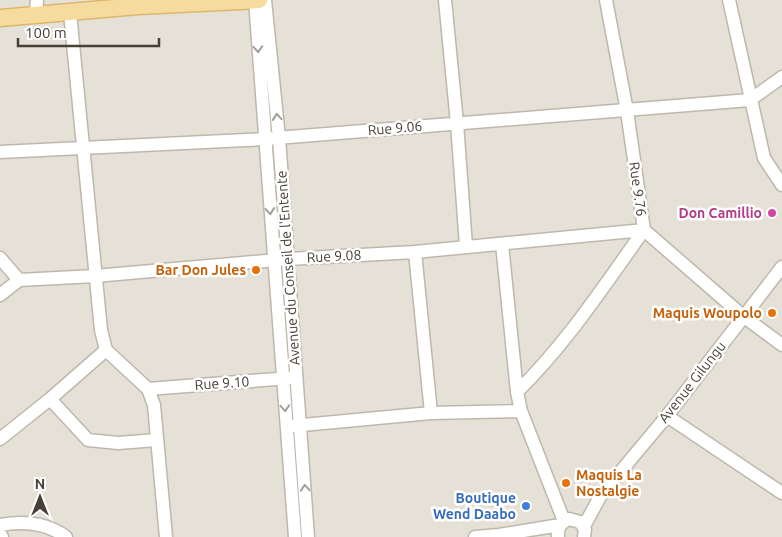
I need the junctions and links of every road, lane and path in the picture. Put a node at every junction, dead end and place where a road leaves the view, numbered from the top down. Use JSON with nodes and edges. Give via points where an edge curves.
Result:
{"nodes":[{"id":1,"x":255,"y":0,"type":"edge"},
{"id":2,"x":259,"y":0,"type":"edge"},
{"id":3,"x":265,"y":0,"type":"edge"},
{"id":4,"x":445,"y":0,"type":"edge"},
{"id":5,"x":606,"y":0,"type":"edge"},
{"id":6,"x":729,"y":0,"type":"edge"},
{"id":7,"x":36,"y":7,"type":"edge"},
{"id":8,"x":70,"y":13,"type":"junction"},
{"id":9,"x":0,"y":18,"type":"edge"},
{"id":10,"x":782,"y":78,"type":"edge"},
{"id":11,"x":750,"y":100,"type":"junction"},
{"id":12,"x":627,"y":111,"type":"junction"},
{"id":13,"x":457,"y":123,"type":"junction"},
{"id":14,"x":279,"y":138,"type":"junction"},
{"id":15,"x":264,"y":139,"type":"junction"},
{"id":16,"x":83,"y":148,"type":"junction"},
{"id":17,"x":0,"y":152,"type":"edge"},
{"id":18,"x":782,"y":185,"type":"edge"},
{"id":19,"x":644,"y":230,"type":"junction"},
{"id":20,"x":502,"y":244,"type":"junction"},
{"id":21,"x":466,"y":246,"type":"junction"},
{"id":22,"x":415,"y":252,"type":"junction"},
{"id":23,"x":0,"y":258,"type":"edge"},
{"id":24,"x":288,"y":259,"type":"junction"},
{"id":25,"x":274,"y":260,"type":"junction"},
{"id":26,"x":782,"y":267,"type":"edge"},
{"id":27,"x":95,"y":276,"type":"junction"},
{"id":28,"x":19,"y":280,"type":"junction"},
{"id":29,"x":0,"y":295,"type":"edge"},
{"id":30,"x":744,"y":316,"type":"junction"},
{"id":31,"x":782,"y":345,"type":"edge"},
{"id":32,"x":106,"y":350,"type":"junction"},
{"id":33,"x":297,"y":378,"type":"junction"},
{"id":34,"x":284,"y":379,"type":"junction"},
{"id":35,"x":148,"y":389,"type":"junction"},
{"id":36,"x":517,"y":392,"type":"junction"},
{"id":37,"x":50,"y":399,"type":"junction"},
{"id":38,"x":431,"y":412,"type":"junction"},
{"id":39,"x":521,"y":412,"type":"junction"},
{"id":40,"x":667,"y":416,"type":"junction"},
{"id":41,"x":300,"y":425,"type":"junction"},
{"id":42,"x":287,"y":427,"type":"junction"},
{"id":43,"x":0,"y":439,"type":"edge"},
{"id":44,"x":157,"y":440,"type":"junction"},
{"id":45,"x":782,"y":493,"type":"edge"},
{"id":46,"x":0,"y":525,"type":"edge"},
{"id":47,"x":576,"y":530,"type":"edge"},
{"id":48,"x":499,"y":535,"type":"junction"},
{"id":49,"x":66,"y":537,"type":"edge"},
{"id":50,"x":166,"y":537,"type":"edge"},
{"id":51,"x":295,"y":537,"type":"edge"},
{"id":52,"x":308,"y":537,"type":"edge"},
{"id":53,"x":475,"y":537,"type":"edge"},
{"id":54,"x":525,"y":537,"type":"edge"}],
"edges":[{"from":1,"to":2,"type":"main road"},
{"from":1,"to":8,"type":"main road"},
{"from":1,"to":15,"type":"street","name":"Avenue du Conseil de l'Entente","one_way":true},
{"from":14,"to":3,"type":"street","name":"Avenue du Conseil de l'Entente","one_way":true},
{"from":4,"to":13,"type":"street"},
{"from":5,"to":12,"type":"street","name":"Rue 9.76"},
{"from":6,"to":11,"type":"street"},
{"from":7,"to":8,"type":"main road"},
{"from":7,"to":9,"type":"main road"},
{"from":8,"to":16,"type":"street"},
{"from":10,"to":11,"type":"street","name":"Rue 9.06"},
{"from":11,"to":12,"type":"street","name":"Rue 9.06"},
{"from":11,"to":18,"type":"street","via":[[764,158]]},
{"from":12,"to":13,"type":"street","name":"Rue 9.06"},
{"from":12,"to":19,"type":"street","name":"Rue 9.76"},
{"from":13,"to":14,"type":"street","name":"Rue 9.06"},
{"from":13,"to":21,"type":"street"},
{"from":14,"to":15,"type":"street","name":"Rue 9.06"},
{"from":14,"to":24,"type":"street","name":"Avenue du Conseil de l'Entente"},
{"from":15,"to":16,"type":"street","name":"Rue 9.06"},
{"from":15,"to":25,"type":"street","name":"Avenue du Conseil de l'Entente","one_way":true},
{"from":16,"to":17,"type":"street","name":"Rue 9.06"},
{"from":16,"to":27,"type":"street"},
{"from":19,"to":20,"type":"street","name":"Rue 9.08"},
{"from":19,"to":30,"type":"street","name":"Rue 9.76"},
{"from":19,"to":36,"type":"street","via":[[543,367]]},
{"from":20,"to":21,"type":"street","name":"Rue 9.08"},
{"from":20,"to":36,"type":"street"},
{"from":21,"to":22,"type":"street","name":"Rue 9.08"},
{"from":22,"to":24,"type":"street","name":"Rue 9.08"},
{"from":22,"to":38,"type":"street"},
{"from":23,"to":28,"type":"street"},
{"from":24,"to":25,"type":"street","name":"Rue 9.08"},
{"from":24,"to":33,"type":"street","name":"Avenue du Conseil de l'Entente"},
{"from":25,"to":27,"type":"street","name":"Rue 9.08"},
{"from":25,"to":34,"type":"street","name":"Avenue du Conseil de l'Entente"},
{"from":26,"to":30,"type":"street","name":"Avenue Gilungu"},
{"from":27,"to":28,"type":"street","name":"Rue 9.08"},
{"from":27,"to":32,"type":"street"},
{"from":28,"to":29,"type":"street"},
{"from":30,"to":31,"type":"street","name":"Rue 9.76"},
{"from":30,"to":40,"type":"street","name":"Avenue Gilungu"},
{"from":32,"to":35,"type":"street"},
{"from":32,"to":37,"type":"street"},
{"from":33,"to":34,"type":"street","name":"Rue 9.10"},
{"from":33,"to":41,"type":"street","name":"Avenue du Conseil de l'Entente"},
{"from":34,"to":35,"type":"street","name":"Rue 9.10"},
{"from":34,"to":42,"type":"street","name":"Avenue du Conseil de l'Entente","one_way":true},
{"from":35,"to":44,"type":"street","via":[[154,405]]},
{"from":36,"to":39,"type":"street"},
{"from":37,"to":43,"type":"street"},
{"from":37,"to":44,"type":"street","via":[[88,440],[118,443]]},
{"from":38,"to":39,"type":"street"},
{"from":38,"to":41,"type":"street"},
{"from":39,"to":47,"type":"street"},
{"from":40,"to":45,"type":"street"},
{"from":40,"to":47,"type":"street","name":"Avenue Gilungu"},
{"from":41,"to":42,"type":"street"},
{"from":52,"to":41,"type":"street","name":"Avenue du Conseil de l'Entente","one_way":true},
{"from":42,"to":51,"type":"street","name":"Avenue du Conseil de l'Entente"},
{"from":44,"to":50,"type":"street"},
{"from":46,"to":49,"type":"street","via":[[35,524]]},
{"from":47,"to":48,"type":"street"},
{"from":48,"to":53,"type":"street"},
{"from":48,"to":54,"type":"street"}]}
